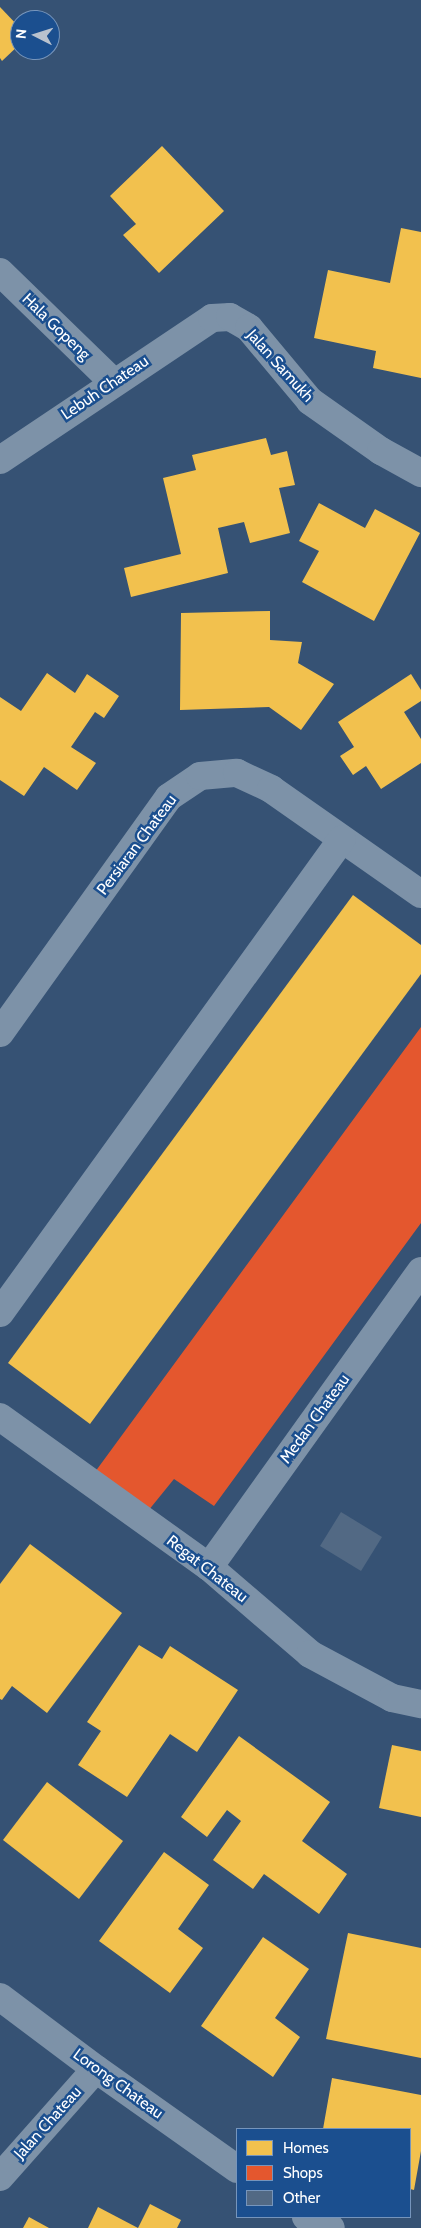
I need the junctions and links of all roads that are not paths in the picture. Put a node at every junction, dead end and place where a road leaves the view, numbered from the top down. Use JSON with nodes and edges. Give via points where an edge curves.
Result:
{"nodes":[{"id":1,"x":0,"y":272,"type":"edge"},
{"id":2,"x":212,"y":318,"type":"joint"},
{"id":3,"x":113,"y":382,"type":"junction"},
{"id":4,"x":0,"y":460,"type":"edge"},
{"id":5,"x":421,"y":473,"type":"edge"},
{"id":6,"x":342,"y":839,"type":"junction"},
{"id":7,"x":421,"y":894,"type":"edge"},
{"id":8,"x":0,"y":1033,"type":"edge"},
{"id":9,"x":421,"y":1272,"type":"edge"},
{"id":10,"x":0,"y":1313,"type":"edge"},
{"id":11,"x":0,"y":1417,"type":"edge"},
{"id":12,"x":209,"y":1568,"type":"junction"},
{"id":13,"x":421,"y":1704,"type":"edge"},
{"id":14,"x":0,"y":1997,"type":"edge"},
{"id":15,"x":96,"y":2069,"type":"junction"},
{"id":16,"x":236,"y":2168,"type":"edge"},
{"id":17,"x":0,"y":2177,"type":"edge"},
{"id":18,"x":308,"y":2218,"type":"edge"},
{"id":19,"x":330,"y":2228,"type":"edge"}],
"edges":[{"from":1,"to":3,"type":"street","name":"Hala Gopeng"},
{"from":2,"to":3,"type":"street","name":"Lebuh Chateau"},
{"from":2,"to":5,"type":"street","name":"Jalan Samukh","via":[[230,317],[249,328],[310,401],[381,451]]},
{"from":3,"to":4,"type":"street","name":"Lebuh Chateau"},
{"from":6,"to":7,"type":"street","name":"Persiaran Chateau"},
{"from":6,"to":8,"type":"street","name":"Persiaran Chateau","via":[[271,789],[236,773],[200,776],[169,797]]},
{"from":6,"to":10,"type":"street"},
{"from":9,"to":12,"type":"street","name":"Medan Chateau"},
{"from":11,"to":12,"type":"street","name":"Regat Chateau"},
{"from":12,"to":13,"type":"street","name":"Regat Chateau","via":[[310,1654],[392,1698]]},
{"from":14,"to":15,"type":"street","name":"Lorong Chateau"},
{"from":15,"to":16,"type":"street","name":"Lorong Chateau"},
{"from":15,"to":17,"type":"street","name":"Jalan Chateau"},
{"from":18,"to":19,"type":"street"}]}
